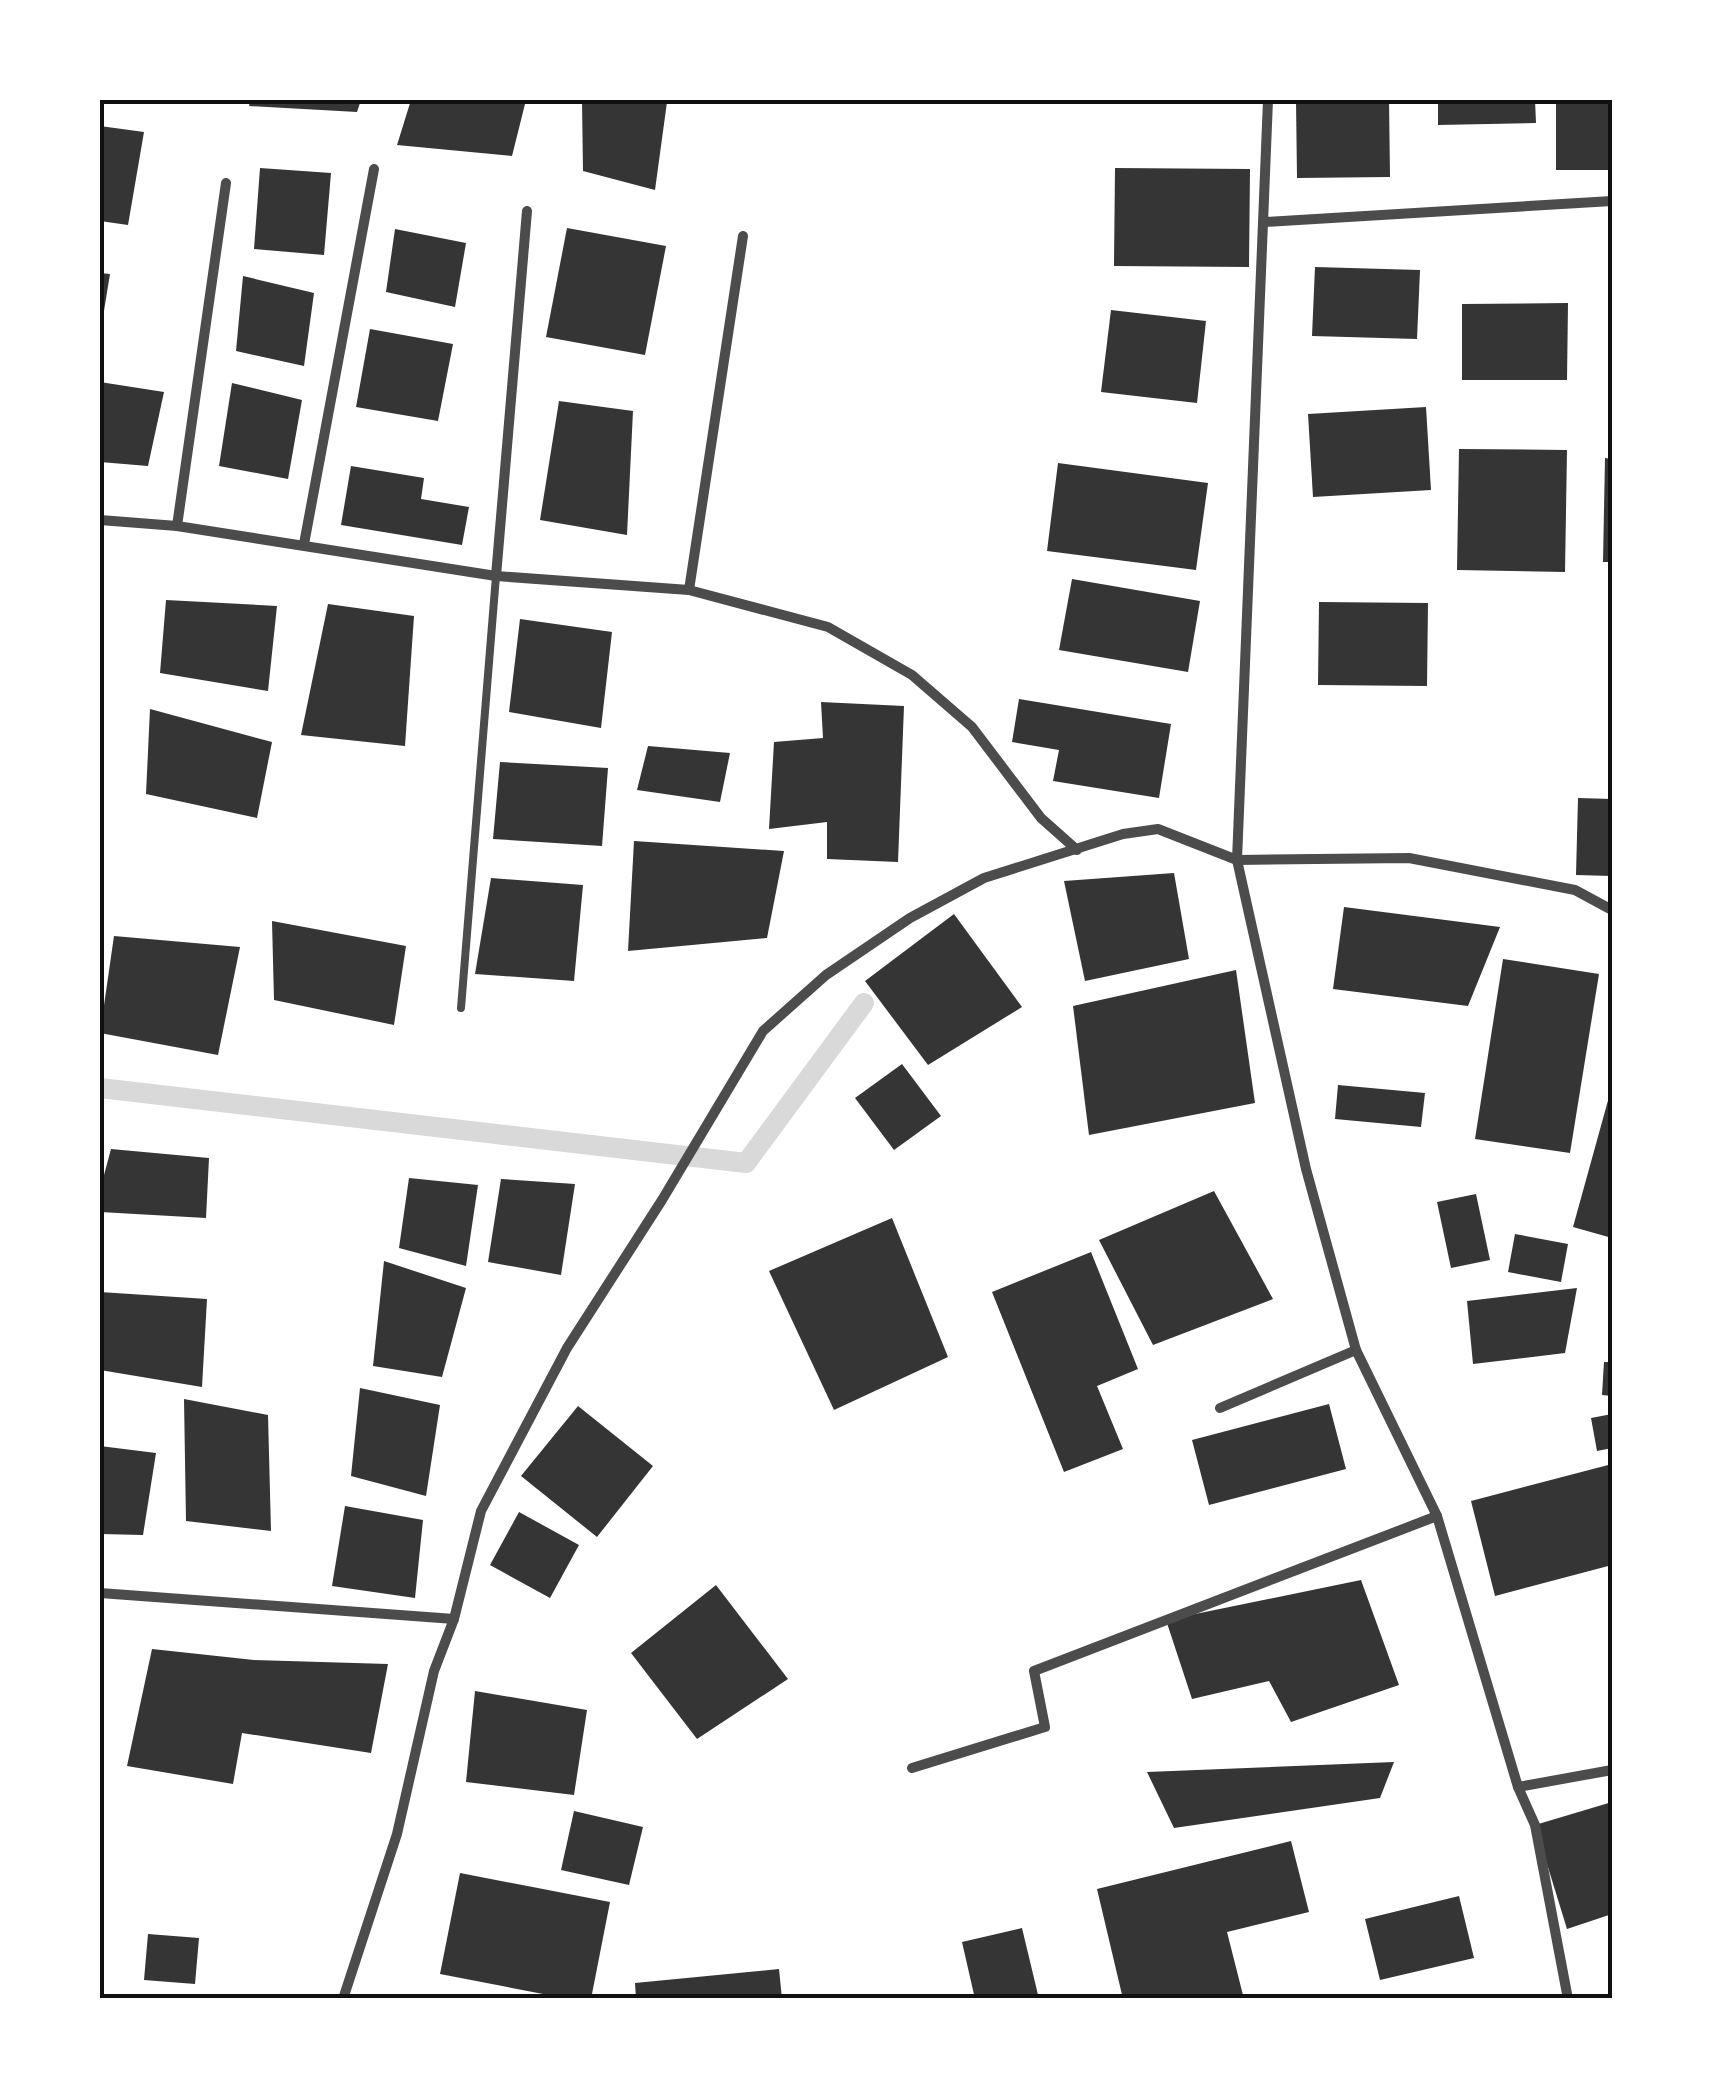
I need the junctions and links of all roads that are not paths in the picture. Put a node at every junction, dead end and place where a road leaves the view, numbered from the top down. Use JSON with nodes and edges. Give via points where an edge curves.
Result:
{"nodes":[{"id":1,"x":1268,"y":100,"type":"edge"},
{"id":2,"x":374,"y":169,"type":"dead end"},
{"id":3,"x":226,"y":182,"type":"dead end"},
{"id":4,"x":1612,"y":202,"type":"edge"},
{"id":5,"x":527,"y":211,"type":"dead end"},
{"id":6,"x":1264,"y":222,"type":"junction"},
{"id":7,"x":743,"y":236,"type":"dead end"},
{"id":8,"x":100,"y":520,"type":"edge"},
{"id":9,"x":177,"y":526,"type":"junction"},
{"id":10,"x":304,"y":544,"type":"junction"},
{"id":11,"x":496,"y":576,"type":"junction"},
{"id":12,"x":688,"y":590,"type":"junction"},
{"id":13,"x":1077,"y":850,"type":"junction"},
{"id":14,"x":1236,"y":860,"type":"junction"},
{"id":15,"x":1612,"y":910,"type":"edge"},
{"id":16,"x":461,"y":1008,"type":"dead end"},
{"id":17,"x":1356,"y":1350,"type":"junction"},
{"id":18,"x":1220,"y":1408,"type":"dead end"},
{"id":19,"x":1437,"y":1516,"type":"junction"},
{"id":20,"x":100,"y":1593,"type":"edge"},
{"id":21,"x":454,"y":1619,"type":"junction"},
{"id":22,"x":912,"y":1768,"type":"dead end"},
{"id":23,"x":1612,"y":1770,"type":"edge"},
{"id":24,"x":1518,"y":1786,"type":"junction"},
{"id":25,"x":343,"y":1999,"type":"edge"},
{"id":26,"x":1568,"y":1999,"type":"edge"}],
"edges":[{"from":1,"to":6,"type":"street"},
{"from":2,"to":10,"type":"street"},
{"from":3,"to":9,"type":"street"},
{"from":4,"to":6,"type":"street"},
{"from":5,"to":11,"type":"street"},
{"from":6,"to":14,"type":"street"},
{"from":7,"to":12,"type":"street"},
{"from":8,"to":9,"type":"street"},
{"from":9,"to":10,"type":"street"},
{"from":10,"to":11,"type":"street"},
{"from":11,"to":12,"type":"street"},
{"from":11,"to":16,"type":"lane"},
{"from":12,"to":13,"type":"street","via":[[828,628],[912,675],[972,727],[1041,818]]},
{"from":13,"to":14,"type":"street","via":[[1158,829]]},
{"from":13,"to":21,"type":"street","via":[[984,878],[910,918],[826,975],[764,1031],[567,1348],[481,1511]]},
{"from":14,"to":15,"type":"street","via":[[1409,858],[1574,890]]},
{"from":14,"to":17,"type":"street","via":[[1306,1169]]},
{"from":17,"to":18,"type":"street"},
{"from":17,"to":19,"type":"street"},
{"from":19,"to":22,"type":"street","via":[[1034,1671],[1045,1727]]},
{"from":19,"to":24,"type":"street"},
{"from":20,"to":21,"type":"street"},
{"from":21,"to":25,"type":"street"},
{"from":23,"to":24,"type":"street"},
{"from":24,"to":26,"type":"street","via":[[1535,1825]]}]}
